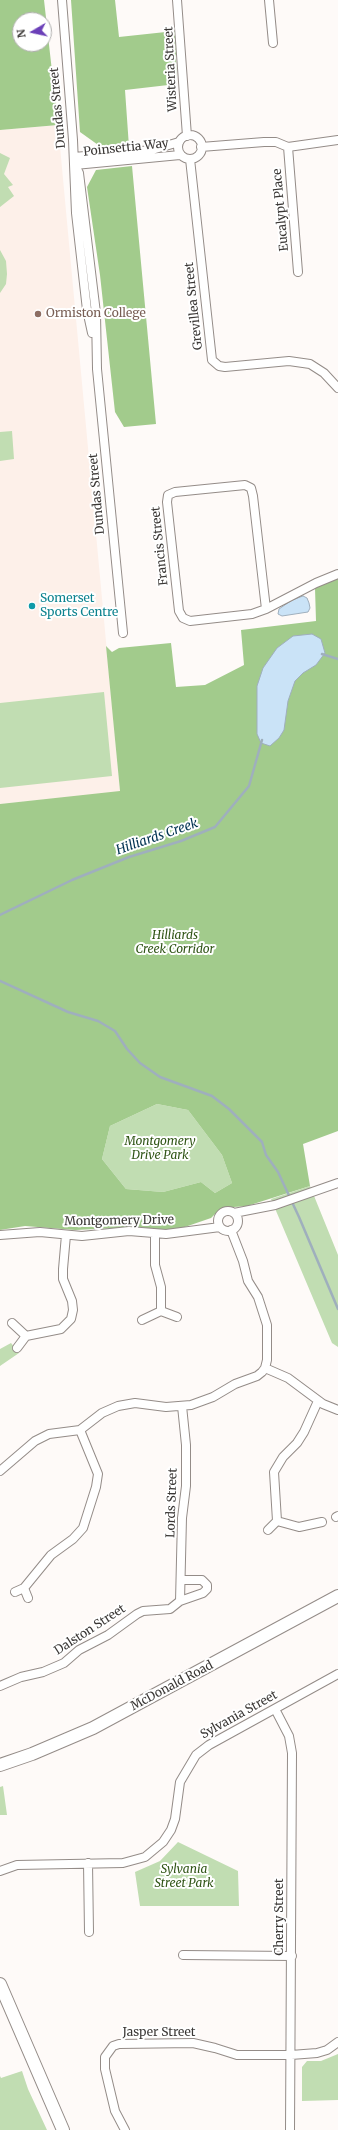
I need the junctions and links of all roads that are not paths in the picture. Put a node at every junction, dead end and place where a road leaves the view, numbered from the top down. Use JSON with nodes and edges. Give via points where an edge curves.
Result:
{"nodes":[{"id":1,"x":62,"y":0,"type":"edge"},
{"id":2,"x":177,"y":0,"type":"edge"},
{"id":3,"x":269,"y":0,"type":"edge"},
{"id":4,"x":273,"y":43,"type":"dead end"},
{"id":5,"x":187,"y":136,"type":"junction"},
{"id":6,"x":338,"y":140,"type":"edge"},
{"id":7,"x":179,"y":142,"type":"junction"},
{"id":8,"x":201,"y":147,"type":"junction"},
{"id":9,"x":288,"y":147,"type":"junction"},
{"id":10,"x":180,"y":155,"type":"junction"},
{"id":11,"x":190,"y":159,"type":"junction"},
{"id":12,"x":74,"y":161,"type":"junction"},
{"id":13,"x":298,"y":272,"type":"dead end"},
{"id":14,"x":338,"y":388,"type":"edge"},
{"id":15,"x":338,"y":574,"type":"edge"},
{"id":16,"x":266,"y":609,"type":"junction"},
{"id":17,"x":122,"y":633,"type":"dead end"},
{"id":18,"x":338,"y":1183,"type":"edge"},
{"id":19,"x":254,"y":1211,"type":"junction"},
{"id":20,"x":234,"y":1213,"type":"junction"},
{"id":21,"x":219,"y":1223,"type":"junction"},
{"id":22,"x":238,"y":1223,"type":"junction"},
{"id":23,"x":231,"y":1230,"type":"junction"},
{"id":24,"x":155,"y":1234,"type":"junction"},
{"id":25,"x":0,"y":1235,"type":"edge"},
{"id":26,"x":66,"y":1235,"type":"junction"},
{"id":27,"x":161,"y":1311,"type":"junction"},
{"id":28,"x":177,"y":1317,"type":"dead end"},
{"id":29,"x":142,"y":1320,"type":"dead end"},
{"id":30,"x":12,"y":1323,"type":"dead end"},
{"id":31,"x":26,"y":1336,"type":"junction"},
{"id":32,"x":17,"y":1348,"type":"dead end"},
{"id":33,"x":265,"y":1368,"type":"junction"},
{"id":34,"x":318,"y":1401,"type":"junction"},
{"id":35,"x":182,"y":1406,"type":"junction"},
{"id":36,"x":338,"y":1410,"type":"edge"},
{"id":37,"x":80,"y":1430,"type":"junction"},
{"id":38,"x":0,"y":1471,"type":"edge"},
{"id":39,"x":277,"y":1521,"type":"junction"},
{"id":40,"x":322,"y":1522,"type":"dead end"},
{"id":41,"x":268,"y":1530,"type":"dead end"},
{"id":42,"x":182,"y":1580,"type":"junction"},
{"id":43,"x":24,"y":1588,"type":"junction"},
{"id":44,"x":15,"y":1592,"type":"dead end"},
{"id":45,"x":338,"y":1596,"type":"edge"},
{"id":46,"x":28,"y":1598,"type":"dead end"},
{"id":47,"x":180,"y":1601,"type":"junction"},
{"id":48,"x":338,"y":1674,"type":"edge"},
{"id":49,"x":0,"y":1686,"type":"edge"},
{"id":50,"x":275,"y":1709,"type":"junction"},
{"id":51,"x":0,"y":1765,"type":"edge"},
{"id":52,"x":88,"y":1863,"type":"junction"},
{"id":53,"x":0,"y":1871,"type":"edge"},
{"id":54,"x":89,"y":1932,"type":"dead end"},
{"id":55,"x":183,"y":1955,"type":"dead end"},
{"id":56,"x":292,"y":1956,"type":"junction"},
{"id":57,"x":0,"y":1984,"type":"edge"},
{"id":58,"x":338,"y":2042,"type":"edge"},
{"id":59,"x":29,"y":2053,"type":"junction"},
{"id":60,"x":291,"y":2055,"type":"junction"},
{"id":61,"x":57,"y":2130,"type":"edge"},
{"id":62,"x":63,"y":2130,"type":"edge"},
{"id":63,"x":125,"y":2130,"type":"edge"},
{"id":64,"x":290,"y":2130,"type":"edge"}],
"edges":[{"from":1,"to":12,"type":"street","name":"Dundas Street"},
{"from":2,"to":5,"type":"street","name":"Wisteria Street"},
{"from":3,"to":4,"type":"street"},
{"from":5,"to":7,"type":"street"},
{"from":5,"to":8,"type":"street","via":[[195,137]]},
{"from":6,"to":9,"type":"street"},
{"from":7,"to":10,"type":"street"},
{"from":7,"to":12,"type":"street","name":"Poinsettia Way","via":[[152,150]]},
{"from":8,"to":9,"type":"street","via":[[264,142],[276,142]]},
{"from":8,"to":11,"type":"street","via":[[199,155]]},
{"from":9,"to":13,"type":"street","name":"Eucalypt Place"},
{"from":10,"to":11,"type":"street"},
{"from":10,"to":12,"type":"street","name":"Poinsettia Way"},
{"from":11,"to":14,"type":"street","name":"Grevillea Street","via":[[212,360],[225,367],[289,361],[310,364],[324,373]]},
{"from":12,"to":17,"type":"street","name":"Dundas Street","via":[[79,173],[96,313],[96,352]]},
{"from":15,"to":16,"type":"street","name":"Francis Street"},
{"from":16,"to":16,"type":"street","name":"Francis Street","via":[[250,488],[245,485],[175,492],[168,495],[179,611],[183,618],[190,621],[229,617]]},
{"from":18,"to":19,"type":"street"},
{"from":19,"to":20,"type":"street"},
{"from":19,"to":22,"type":"street"},
{"from":20,"to":21,"type":"street","via":[[226,1211]]},
{"from":20,"to":22,"type":"street"},
{"from":21,"to":23,"type":"street","via":[[227,1231]]},
{"from":21,"to":24,"type":"street","name":"Montgomery Drive","via":[[191,1230]]},
{"from":22,"to":23,"type":"street"},
{"from":23,"to":33,"type":"street","via":[[248,1281],[258,1297],[265,1316],[268,1336]]},
{"from":24,"to":26,"type":"street","name":"Montgomery Drive","via":[[129,1231],[82,1236]]},
{"from":24,"to":27,"type":"street","via":[[155,1265],[161,1287]]},
{"from":25,"to":26,"type":"street","name":"Montgomery Drive","via":[[40,1232]]},
{"from":26,"to":31,"type":"street","via":[[63,1279],[72,1301],[71,1318],[61,1329]]},
{"from":27,"to":28,"type":"street"},
{"from":27,"to":29,"type":"street"},
{"from":30,"to":31,"type":"street"},
{"from":31,"to":32,"type":"street"},
{"from":33,"to":34,"type":"street","via":[[288,1378]]},
{"from":33,"to":35,"type":"street","via":[[257,1376],[235,1384],[213,1397]]},
{"from":34,"to":36,"type":"street"},
{"from":34,"to":39,"type":"street","via":[[304,1432],[297,1443],[282,1457],[274,1472]]},
{"from":35,"to":37,"type":"street","via":[[126,1404],[102,1413]]},
{"from":35,"to":42,"type":"street","name":"Lords Street","via":[[186,1445],[186,1486],[182,1518]]},
{"from":37,"to":38,"type":"street","via":[[49,1434],[35,1441]]},
{"from":37,"to":43,"type":"street","via":[[98,1474],[86,1520],[78,1534],[51,1555]]},
{"from":39,"to":40,"type":"street","via":[[312,1528]]},
{"from":39,"to":41,"type":"street"},
{"from":42,"to":47,"type":"street","name":"Lords Street"},
{"from":42,"to":47,"type":"street","name":"Dalston Street","via":[[202,1580],[207,1589],[203,1593]]},
{"from":43,"to":44,"type":"street"},
{"from":43,"to":46,"type":"street"},
{"from":45,"to":51,"type":"main road","name":"McDonald Road","via":[[93,1728],[39,1752]]},
{"from":47,"to":49,"type":"street","name":"Dalston Street","via":[[170,1609],[143,1611],[108,1635],[79,1650],[64,1663]]},
{"from":48,"to":50,"type":"street","name":"Sylvania Street"},
{"from":50,"to":52,"type":"street","name":"Sylvania Street","via":[[209,1745],[196,1755],[180,1782],[175,1820],[171,1830],[155,1850],[134,1861]]},
{"from":50,"to":56,"type":"street","name":"Cherry Street","via":[[289,1736],[292,1753]]},
{"from":52,"to":53,"type":"street","name":"Sylvania Street","via":[[17,1865]]},
{"from":52,"to":54,"type":"street"},
{"from":55,"to":56,"type":"street"},
{"from":56,"to":60,"type":"street","name":"Cherry Street"},
{"from":57,"to":59,"type":"main road"},
{"from":58,"to":60,"type":"street","name":"Jasper Street","via":[[317,2054]]},
{"from":59,"to":61,"type":"main road","via":[[37,2082]]},
{"from":59,"to":62,"type":"main road"},
{"from":60,"to":63,"type":"street","name":"Jasper Street","via":[[237,2056],[193,2043],[113,2046],[106,2057],[105,2070],[115,2111]]},
{"from":60,"to":64,"type":"street","name":"Cherry Street"}]}
